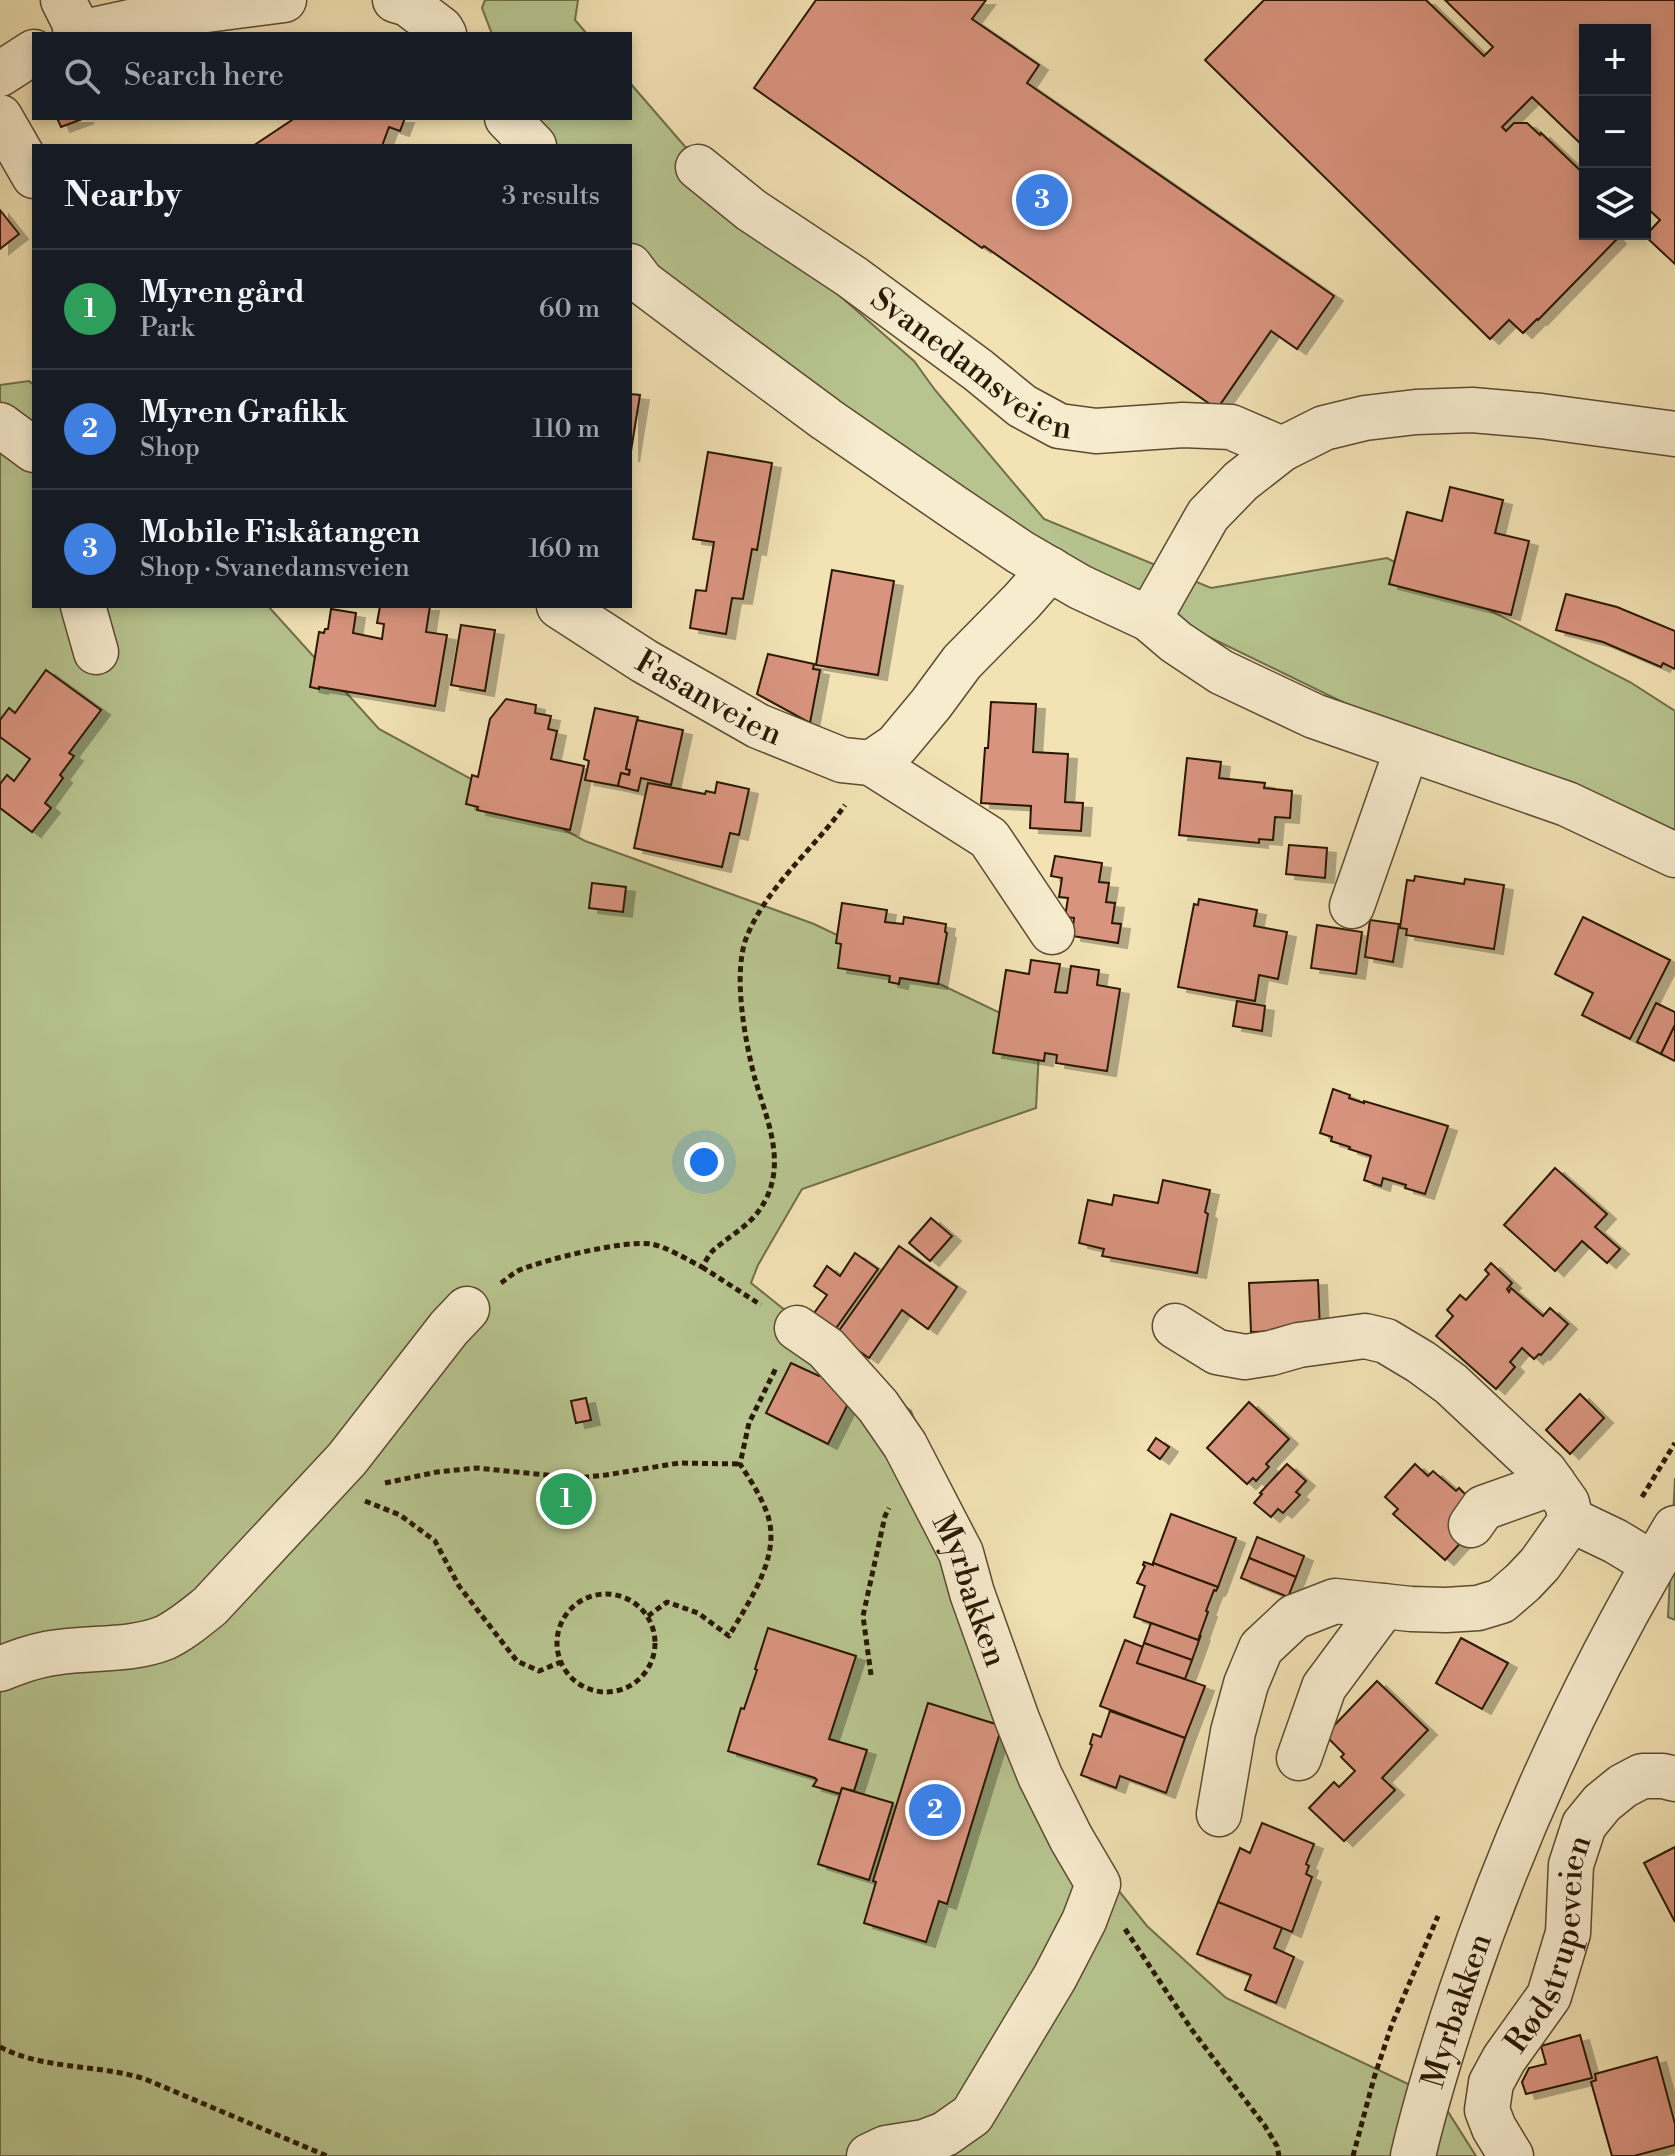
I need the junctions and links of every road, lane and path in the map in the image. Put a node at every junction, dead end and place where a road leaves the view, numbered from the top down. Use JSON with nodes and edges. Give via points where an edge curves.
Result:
{"nodes":[{"id":1,"x":284,"y":0,"type":"edge"},
{"id":2,"x":395,"y":0,"type":"edge"},
{"id":3,"x":449,"y":21,"type":"edge"},
{"id":4,"x":73,"y":22,"type":"edge"},
{"id":5,"x":32,"y":53,"type":"edge"},
{"id":6,"x":0,"y":74,"type":"edge"},
{"id":7,"x":0,"y":117,"type":"edge"},
{"id":8,"x":509,"y":120,"type":"edge"},
{"id":9,"x":532,"y":144,"type":"edge"},
{"id":10,"x":698,"y":167,"type":"dead end"},
{"id":11,"x":32,"y":173,"type":"edge"},
{"id":12,"x":632,"y":269,"type":"edge"},
{"id":13,"x":0,"y":425,"type":"edge"},
{"id":14,"x":1675,"y":434,"type":"edge"},
{"id":15,"x":32,"y":449,"type":"edge"},
{"id":16,"x":1282,"y":449,"type":"junction"},
{"id":17,"x":1050,"y":569,"type":"junction"},
{"id":18,"x":84,"y":608,"type":"edge"},
{"id":19,"x":562,"y":608,"type":"edge"},
{"id":20,"x":1149,"y":619,"type":"junction"},
{"id":21,"x":96,"y":652,"type":"dead end"},
{"id":22,"x":1407,"y":749,"type":"junction"},
{"id":23,"x":871,"y":763,"type":"junction"},
{"id":24,"x":1675,"y":855,"type":"edge"},
{"id":25,"x":1352,"y":906,"type":"dead end"},
{"id":26,"x":1052,"y":932,"type":"dead end"},
{"id":27,"x":702,"y":1267,"type":"junction"},
{"id":28,"x":467,"y":1309,"type":"joint"},
{"id":29,"x":1175,"y":1326,"type":"dead end"},
{"id":30,"x":797,"y":1328,"type":"junction"},
{"id":31,"x":740,"y":1464,"type":"junction"},
{"id":32,"x":916,"y":1467,"type":"junction"},
{"id":33,"x":324,"y":1484,"type":"junction"},
{"id":34,"x":1562,"y":1501,"type":"junction"},
{"id":35,"x":1471,"y":1525,"type":"dead end"},
{"id":36,"x":1664,"y":1546,"type":"edge"},
{"id":37,"x":1384,"y":1606,"type":"junction"},
{"id":38,"x":648,"y":1616,"type":"junction"},
{"id":39,"x":561,"y":1662,"type":"junction"},
{"id":40,"x":0,"y":1669,"type":"edge"},
{"id":41,"x":871,"y":1675,"type":"dead end"},
{"id":42,"x":1299,"y":1758,"type":"dead end"},
{"id":43,"x":1675,"y":1779,"type":"edge"},
{"id":44,"x":1219,"y":1814,"type":"dead end"},
{"id":45,"x":1098,"y":1884,"type":"junction"},
{"id":46,"x":0,"y":2047,"type":"edge"},
{"id":47,"x":327,"y":2156,"type":"edge"},
{"id":48,"x":869,"y":2156,"type":"edge"},
{"id":49,"x":1279,"y":2156,"type":"edge"},
{"id":50,"x":1413,"y":2156,"type":"edge"},
{"id":51,"x":1511,"y":2156,"type":"edge"}],
"edges":[{"from":1,"to":4,"type":"street"},
{"from":2,"to":3,"type":"street"},
{"from":5,"to":6,"type":"street"},
{"from":7,"to":11,"type":"street"},
{"from":8,"to":9,"type":"street"},
{"from":10,"to":16,"type":"street","name":"Svanedamsveien","via":[[1022,406],[1059,426],[1096,431],[1231,427]]},
{"from":12,"to":17,"type":"street","via":[[642,282],[826,419]]},
{"from":13,"to":15,"type":"street"},
{"from":14,"to":16,"type":"street","via":[[1472,410],[1416,412],[1324,428]]},
{"from":16,"to":20,"type":"street","via":[[1208,515]]},
{"from":17,"to":20,"type":"street"},
{"from":17,"to":23,"type":"street","via":[[962,662],[896,746]]},
{"from":18,"to":21,"type":"street"},
{"from":19,"to":23,"type":"street","name":"Fasanveien","via":[[758,726],[842,760]]},
{"from":20,"to":22,"type":"street","via":[[1221,672],[1314,716]]},
{"from":22,"to":24,"type":"street","via":[[1567,804]]},
{"from":22,"to":25,"type":"street"},
{"from":23,"to":26,"type":"street","name":"Fasanveien","via":[[989,838]]},
{"from":23,"to":27,"type":"path","via":[[844,807],[766,901],[747,936],[740,962],[740,998],[772,1134],[774,1169],[760,1209],[713,1249]]},
{"from":27,"to":28,"type":"path","via":[[654,1244],[597,1250],[519,1270]]},
{"from":27,"to":30,"type":"path"},
{"from":28,"to":33,"type":"street"},
{"from":29,"to":34,"type":"street","name":"Myrbakken","via":[[1217,1352],[1245,1357],[1365,1336],[1386,1341],[1451,1384],[1545,1472]]},
{"from":30,"to":31,"type":"path","via":[[749,1423]]},
{"from":30,"to":32,"type":"street","name":"Myrbakken","via":[[826,1348],[878,1406]]},
{"from":31,"to":33,"type":"path","via":[[679,1463],[577,1478],[476,1468],[385,1483]]},
{"from":31,"to":38,"type":"path","via":[[767,1511],[772,1548],[729,1636],[698,1613],[667,1602]]},
{"from":32,"to":41,"type":"path","via":[[881,1530],[863,1616]]},
{"from":32,"to":45,"type":"street","name":"Myrbakken","via":[[961,1553],[1040,1776]]},
{"from":33,"to":39,"type":"path","via":[[400,1515],[435,1541],[459,1586],[517,1661],[539,1671]]},
{"from":33,"to":40,"type":"street","via":[[185,1627],[135,1646],[58,1652]]},
{"from":34,"to":35,"type":"street","via":[[1483,1508]]},
{"from":34,"to":36,"type":"street","name":"Myrbakken","via":[[1615,1541]]},
{"from":34,"to":37,"type":"street","via":[[1540,1564],[1501,1601],[1446,1610]]},
{"from":36,"to":50,"type":"street","name":"Myrbakken","via":[[1591,1681],[1509,1862],[1431,2082]]},
{"from":37,"to":42,"type":"street","via":[[1324,1687]]},
{"from":37,"to":44,"type":"street","via":[[1335,1601],[1294,1617],[1261,1648],[1233,1732]]},
{"from":38,"to":39,"type":"path","via":[[623,1597],[589,1596],[564,1617],[558,1633]]},
{"from":38,"to":39,"type":"path","via":[[655,1649],[639,1679],[601,1692],[584,1687]]},
{"from":43,"to":51,"type":"street","name":"Rødstrupeveien","via":[[1642,1776],[1602,1803],[1584,1825],[1571,1865],[1568,1933],[1549,1996],[1491,2083],[1487,2110]]},
{"from":45,"to":48,"type":"street","via":[[1055,1977],[972,2115],[945,2134]]},
{"from":45,"to":49,"type":"path","via":[[1192,2030],[1265,2126]]},
{"from":46,"to":47,"type":"path","via":[[34,2060],[145,2079]]}]}
